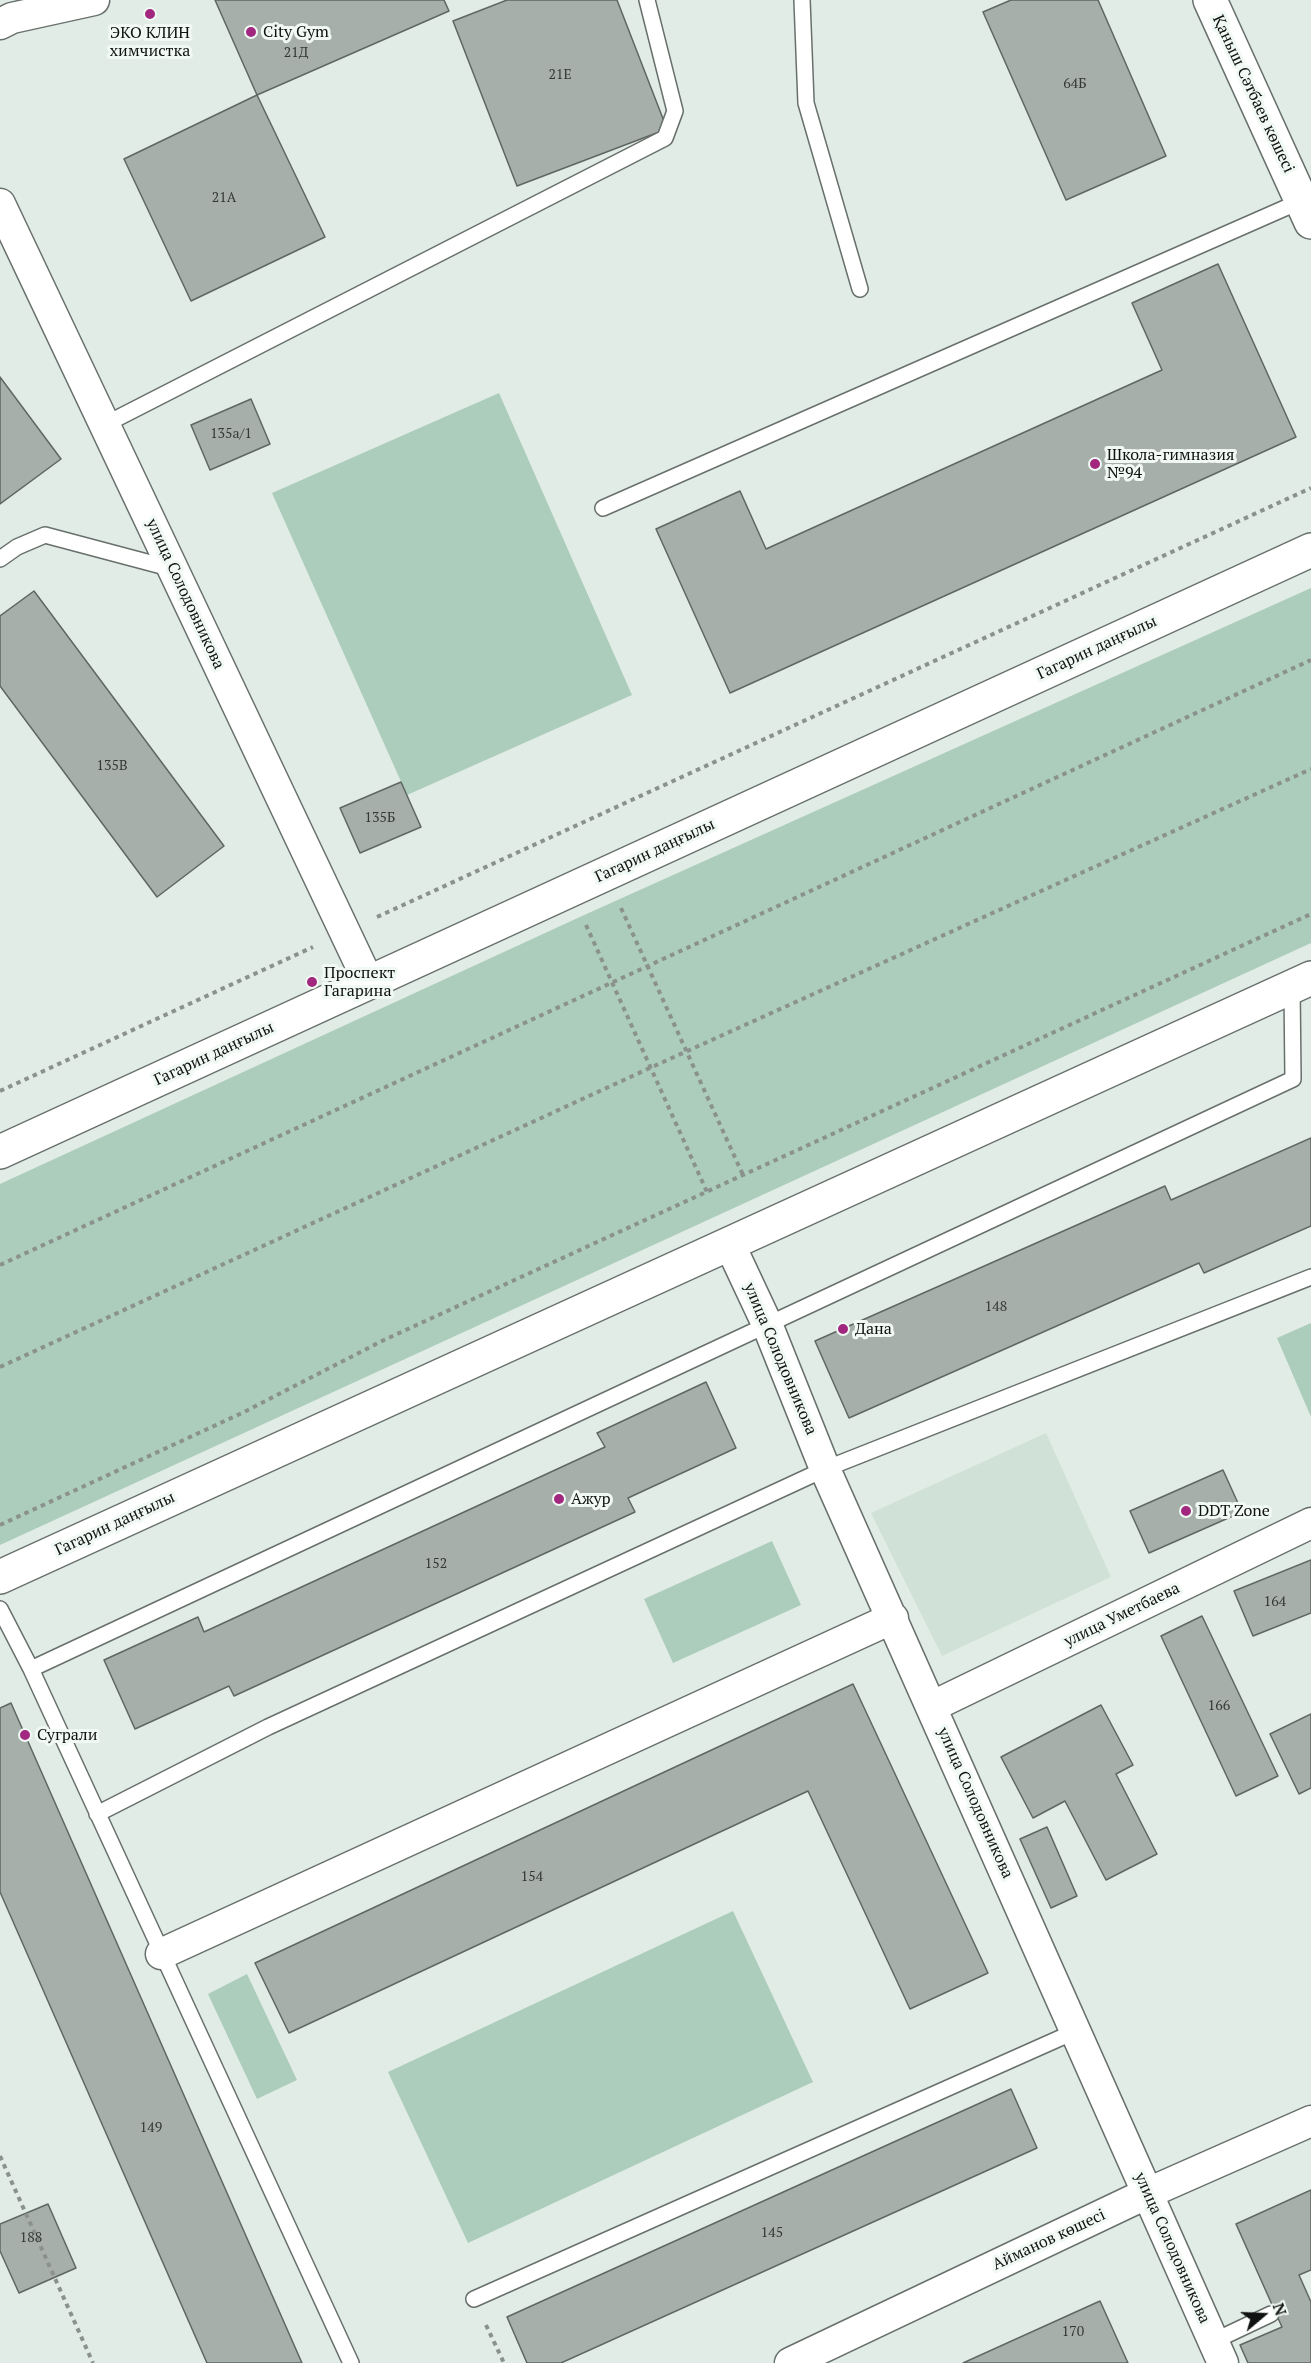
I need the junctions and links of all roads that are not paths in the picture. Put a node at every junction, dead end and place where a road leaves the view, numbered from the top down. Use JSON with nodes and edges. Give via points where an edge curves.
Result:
{"nodes":[{"id":1,"x":94,"y":0,"type":"edge"},
{"id":2,"x":647,"y":0,"type":"edge"},
{"id":3,"x":802,"y":0,"type":"edge"},
{"id":4,"x":1210,"y":0,"type":"edge"},
{"id":5,"x":0,"y":24,"type":"edge"},
{"id":6,"x":0,"y":204,"type":"edge"},
{"id":7,"x":1306,"y":211,"type":"edge"},
{"id":8,"x":860,"y":289,"type":"dead end"},
{"id":9,"x":104,"y":425,"type":"junction"},
{"id":10,"x":603,"y":508,"type":"dead end"},
{"id":11,"x":1311,"y":550,"type":"edge"},
{"id":12,"x":0,"y":560,"type":"edge"},
{"id":13,"x":173,"y":569,"type":"junction"},
{"id":14,"x":1301,"y":982,"type":"edge"},
{"id":15,"x":369,"y":983,"type":"junction"},
{"id":16,"x":0,"y":1152,"type":"edge"},
{"id":17,"x":729,"y":1243,"type":"junction"},
{"id":18,"x":1311,"y":1277,"type":"edge"},
{"id":19,"x":767,"y":1324,"type":"junction"},
{"id":20,"x":825,"y":1469,"type":"junction"},
{"id":21,"x":1311,"y":1523,"type":"edge"},
{"id":22,"x":0,"y":1577,"type":"edge"},
{"id":23,"x":0,"y":1608,"type":"edge"},
{"id":24,"x":893,"y":1618,"type":"junction"},
{"id":25,"x":31,"y":1669,"type":"junction"},
{"id":26,"x":933,"y":1706,"type":"junction"},
{"id":27,"x":97,"y":1814,"type":"junction"},
{"id":28,"x":161,"y":1954,"type":"junction"},
{"id":29,"x":1076,"y":2031,"type":"junction"},
{"id":30,"x":1311,"y":2121,"type":"edge"},
{"id":31,"x":1148,"y":2193,"type":"junction"},
{"id":32,"x":474,"y":2300,"type":"road end"},
{"id":33,"x":1270,"y":2314,"type":"dead end"},
{"id":34,"x":1219,"y":2352,"type":"edge"},
{"id":35,"x":351,"y":2363,"type":"edge"},
{"id":36,"x":790,"y":2363,"type":"edge"}],
"edges":[{"from":1,"to":5,"type":"street"},
{"from":2,"to":9,"type":"lane","via":[[675,111],[665,138]]},
{"from":3,"to":8,"type":"lane","via":[[806,104]]},
{"from":4,"to":7,"type":"street","name":"Қаныш Сәтбаев көшесі"},
{"from":6,"to":9,"type":"street","name":"улица Солодовникова"},
{"from":7,"to":10,"type":"lane"},
{"from":9,"to":13,"type":"street","name":"улица Солодовникова"},
{"from":11,"to":15,"type":"street","name":"Гагарин даңғылы"},
{"from":12,"to":13,"type":"lane","via":[[45,534]]},
{"from":13,"to":15,"type":"street","name":"улица Солодовникова"},
{"from":14,"to":17,"type":"street","name":"Гагарин даңғылы"},
{"from":14,"to":19,"type":"lane","via":[[1293,1079]]},
{"from":15,"to":16,"type":"street","name":"Гагарин даңғылы"},
{"from":17,"to":19,"type":"street","name":"улица Солодовникова"},
{"from":17,"to":22,"type":"street","name":"Гагарин даңғылы"},
{"from":18,"to":20,"type":"lane"},
{"from":19,"to":20,"type":"street","name":"улица Солодовникова"},
{"from":19,"to":25,"type":"lane"},
{"from":20,"to":24,"type":"street","name":"улица Солодовникова"},
{"from":20,"to":27,"type":"lane","via":[[268,1727]]},
{"from":21,"to":26,"type":"street","name":"улица Уметбаева"},
{"from":23,"to":25,"type":"lane"},
{"from":24,"to":26,"type":"street","name":"улица Солодовникова"},
{"from":24,"to":28,"type":"street"},
{"from":25,"to":27,"type":"lane"},
{"from":26,"to":29,"type":"street","name":"улица Солодовникова"},
{"from":27,"to":28,"type":"lane"},
{"from":28,"to":35,"type":"lane"},
{"from":29,"to":31,"type":"street","name":"улица Солодовникова"},
{"from":29,"to":32,"type":"lane"},
{"from":30,"to":31,"type":"street","name":"Айманов көшесі"},
{"from":31,"to":34,"type":"street","name":"улица Солодовникова"},
{"from":31,"to":36,"type":"street","name":"Айманов көшесі"},
{"from":33,"to":34,"type":"lane"}]}
